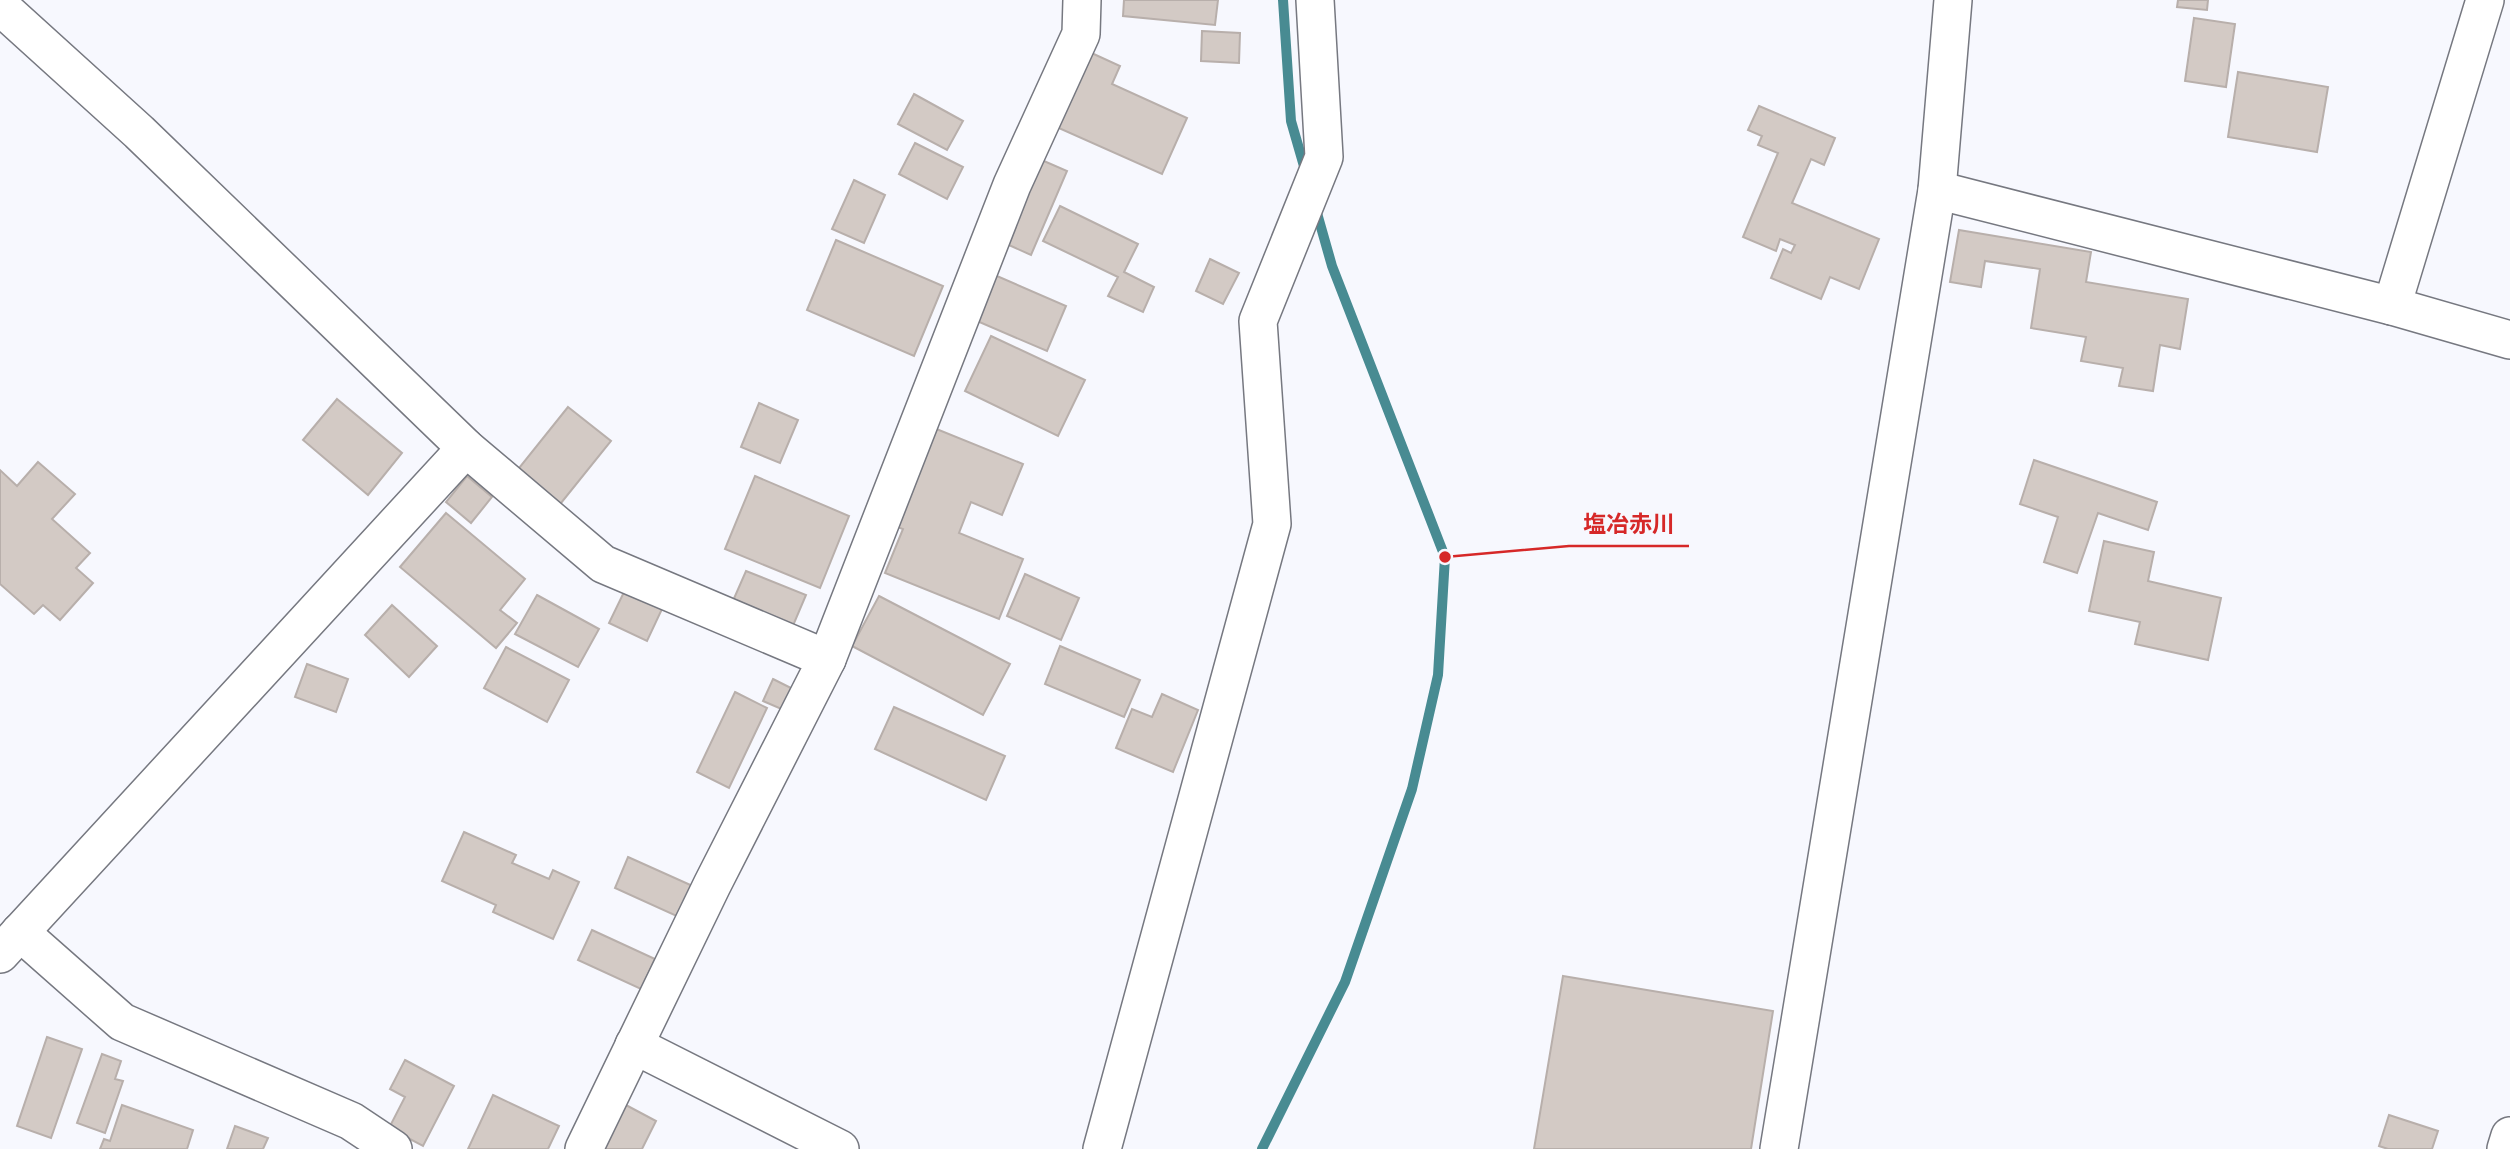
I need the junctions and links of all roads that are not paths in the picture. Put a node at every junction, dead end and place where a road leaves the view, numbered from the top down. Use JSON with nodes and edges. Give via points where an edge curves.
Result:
{"nodes":[{"id":1,"x":1082,"y":0,"type":"edge"},
{"id":2,"x":1315,"y":0,"type":"edge"},
{"id":3,"x":1953,"y":0,"type":"edge"},
{"id":4,"x":2485,"y":0,"type":"edge"},
{"id":5,"x":0,"y":6,"type":"edge"},
{"id":6,"x":1937,"y":191,"type":"junction"},
{"id":7,"x":2392,"y":306,"type":"junction"},
{"id":8,"x":2510,"y":340,"type":"edge"},
{"id":9,"x":466,"y":448,"type":"junction"},
{"id":10,"x":827,"y":659,"type":"junction"},
{"id":11,"x":10,"y":943,"type":"edge"},
{"id":12,"x":634,"y":1045,"type":"junction"},
{"id":13,"x":2510,"y":1136,"type":"edge"},
{"id":14,"x":393,"y":1149,"type":"edge"},
{"id":15,"x":584,"y":1149,"type":"edge"},
{"id":16,"x":840,"y":1149,"type":"edge"},
{"id":17,"x":1102,"y":1149,"type":"edge"},
{"id":18,"x":1779,"y":1149,"type":"edge"},
{"id":19,"x":2506,"y":1149,"type":"edge"}],
"edges":[{"from":1,"to":10,"type":"street","via":[[1081,34],[1012,186]]},
{"from":2,"to":17,"type":"street","via":[[1324,157],[1258,321],[1272,524]]},
{"from":3,"to":6,"type":"street"},
{"from":4,"to":7,"type":"street"},
{"from":5,"to":9,"type":"street","via":[[139,132]]},
{"from":6,"to":7,"type":"street"},
{"from":6,"to":18,"type":"street"},
{"from":7,"to":8,"type":"street"},
{"from":9,"to":10,"type":"street","via":[[603,564]]},
{"from":9,"to":11,"type":"street"},
{"from":10,"to":12,"type":"street"},
{"from":11,"to":14,"type":"street","via":[[122,1022],[351,1121]]},
{"from":12,"to":15,"type":"street"},
{"from":12,"to":16,"type":"street"},
{"from":13,"to":19,"type":"street"}]}
